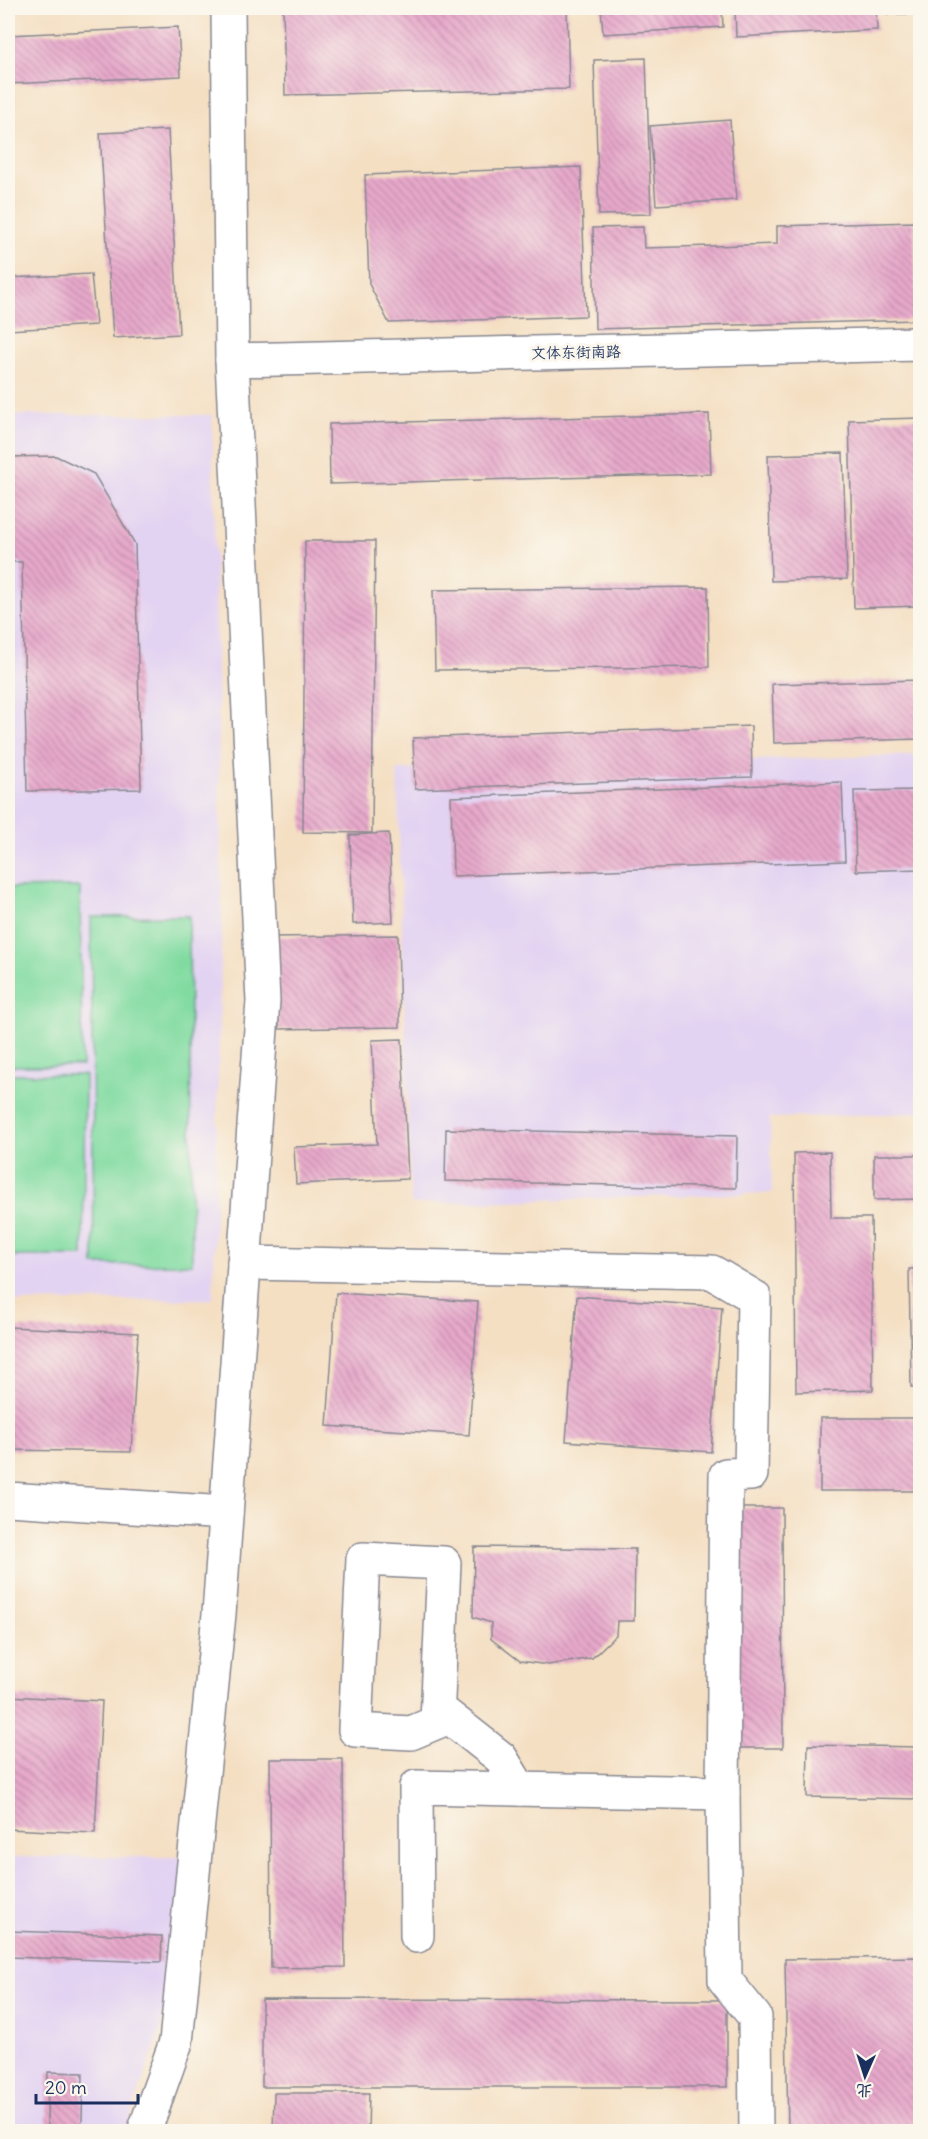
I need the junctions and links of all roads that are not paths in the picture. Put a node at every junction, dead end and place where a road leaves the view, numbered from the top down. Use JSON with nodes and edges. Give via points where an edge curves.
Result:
{"nodes":[{"id":1,"x":228,"y":8,"type":"edge"},
{"id":2,"x":921,"y":344,"type":"edge"},
{"id":3,"x":232,"y":360,"type":"junction"},
{"id":4,"x":244,"y":1263,"type":"junction"},
{"id":5,"x":8,"y":1498,"type":"edge"},
{"id":6,"x":226,"y":1513,"type":"junction"},
{"id":7,"x":437,"y":1721,"type":"junction"},
{"id":8,"x":520,"y":1789,"type":"junction"},
{"id":9,"x":723,"y":1793,"type":"junction"},
{"id":10,"x":417,"y":1936,"type":"dead end"},
{"id":11,"x":144,"y":2132,"type":"edge"},
{"id":12,"x":756,"y":2132,"type":"edge"}],
"edges":[{"from":1,"to":3,"type":"street"},
{"from":2,"to":3,"type":"street","name":"文体东街南路"},
{"from":3,"to":4,"type":"street","via":[[263,1001]]},
{"from":4,"to":6,"type":"street"},
{"from":4,"to":9,"type":"street","via":[[712,1272],[754,1297],[751,1474],[726,1475]]},
{"from":5,"to":6,"type":"street"},
{"from":6,"to":11,"type":"street","via":[[176,2042]]},
{"from":7,"to":7,"type":"street","via":[[411,1733],[355,1730],[363,1559],[444,1563]]},
{"from":7,"to":8,"type":"street","via":[[449,1717],[501,1758]]},
{"from":8,"to":9,"type":"street"},
{"from":8,"to":10,"type":"street","via":[[416,1787]]},
{"from":9,"to":12,"type":"street","via":[[725,1980],[755,2017]]}]}
